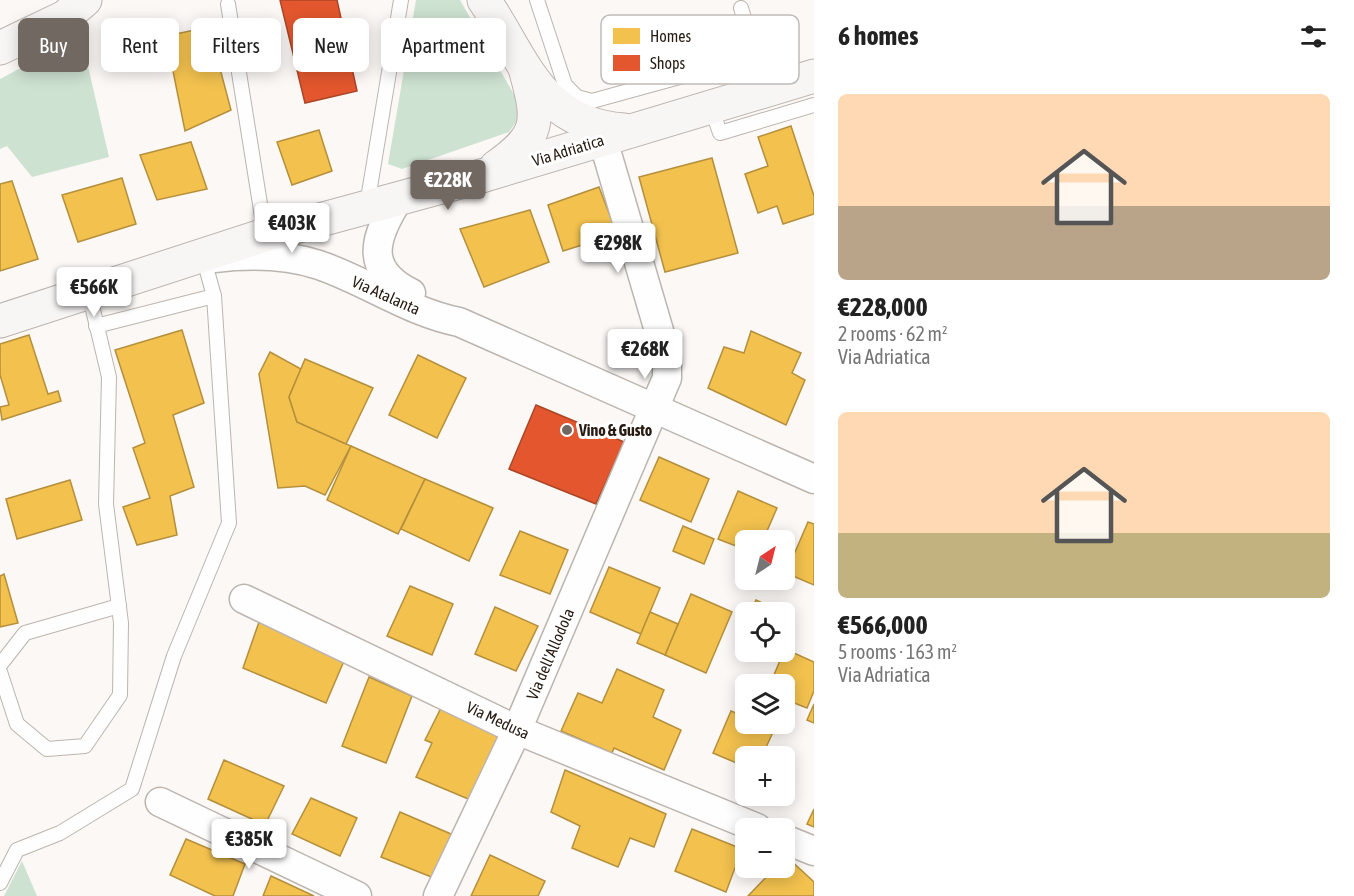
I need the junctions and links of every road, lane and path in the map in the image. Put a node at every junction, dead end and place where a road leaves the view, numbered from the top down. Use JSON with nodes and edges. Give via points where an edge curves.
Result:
{"nodes":[{"id":1,"x":113,"y":0,"type":"edge"},
{"id":2,"x":401,"y":0,"type":"edge"},
{"id":3,"x":537,"y":0,"type":"edge"},
{"id":4,"x":493,"y":3,"type":"edge"},
{"id":5,"x":228,"y":4,"type":"dead end"},
{"id":6,"x":75,"y":8,"type":"edge"},
{"id":7,"x":741,"y":8,"type":"dead end"},
{"id":8,"x":743,"y":15,"type":"edge"},
{"id":9,"x":0,"y":48,"type":"edge"},
{"id":10,"x":526,"y":72,"type":"junction"},
{"id":11,"x":814,"y":76,"type":"edge"},
{"id":12,"x":799,"y":80,"type":"edge"},
{"id":13,"x":654,"y":84,"type":"edge"},
{"id":14,"x":764,"y":84,"type":"edge"},
{"id":15,"x":787,"y":84,"type":"edge"},
{"id":16,"x":766,"y":90,"type":"junction"},
{"id":17,"x":814,"y":105,"type":"edge"},
{"id":18,"x":711,"y":107,"type":"junction"},
{"id":19,"x":617,"y":135,"type":"junction"},
{"id":20,"x":485,"y":175,"type":"junction"},
{"id":21,"x":399,"y":198,"type":"junction"},
{"id":22,"x":367,"y":207,"type":"junction"},
{"id":23,"x":265,"y":235,"type":"junction"},
{"id":24,"x":204,"y":260,"type":"junction"},
{"id":25,"x":171,"y":264,"type":"junction"},
{"id":26,"x":88,"y":293,"type":"junction"},
{"id":27,"x":214,"y":296,"type":"junction"},
{"id":28,"x":0,"y":321,"type":"edge"},
{"id":29,"x":459,"y":322,"type":"junction"},
{"id":30,"x":96,"y":326,"type":"junction"},
{"id":31,"x":656,"y":410,"type":"junction"},
{"id":32,"x":814,"y":479,"type":"edge"},
{"id":33,"x":244,"y":599,"type":"dead end"},
{"id":34,"x":119,"y":606,"type":"junction"},
{"id":35,"x":0,"y":665,"type":"edge"},
{"id":36,"x":0,"y":672,"type":"edge"},
{"id":37,"x":517,"y":730,"type":"junction"},
{"id":38,"x":160,"y":802,"type":"dead end"},
{"id":39,"x":735,"y":819,"type":"edge"},
{"id":40,"x":795,"y":843,"type":"edge"},
{"id":41,"x":814,"y":851,"type":"edge"},
{"id":42,"x":0,"y":883,"type":"edge"},
{"id":43,"x":357,"y":896,"type":"edge"},
{"id":44,"x":438,"y":896,"type":"edge"}],
"edges":[{"from":1,"to":6,"type":"main road"},
{"from":2,"to":22,"type":"lane"},
{"from":3,"to":13,"type":"lane","via":[[565,85],[577,97],[592,101]]},
{"from":4,"to":10,"type":"main road","name":"Via Adriatica"},
{"from":5,"to":23,"type":"lane"},
{"from":6,"to":9,"type":"main road"},
{"from":7,"to":8,"type":"lane"},
{"from":10,"to":19,"type":"main road","name":"Via Adriatica","via":[[558,106],[581,123]]},
{"from":10,"to":20,"type":"main road","via":[[536,106],[533,128],[518,152]]},
{"from":11,"to":12,"type":"main road","name":"Via Adriatica"},
{"from":14,"to":16,"type":"lane"},
{"from":15,"to":16,"type":"main road","name":"Via Adriatica"},
{"from":16,"to":18,"type":"main road","name":"Via Adriatica"},
{"from":17,"to":18,"type":"lane","via":[[720,134]]},
{"from":18,"to":19,"type":"main road","name":"Via Adriatica"},
{"from":19,"to":20,"type":"main road","name":"Via Adriatica"},
{"from":19,"to":31,"type":"street","via":[[667,358],[668,378]]},
{"from":20,"to":21,"type":"main road","name":"Via Adriatica"},
{"from":21,"to":22,"type":"main road","name":"Via Adriatica"},
{"from":21,"to":29,"type":"street","name":"Via Atalanta","via":[[383,222],[378,243],[382,273],[393,283],[438,305]]},
{"from":22,"to":23,"type":"main road","name":"Via Adriatica"},
{"from":23,"to":25,"type":"main road","name":"Via Adriatica"},
{"from":24,"to":25,"type":"street","name":"Via Atalanta"},
{"from":24,"to":27,"type":"lane"},
{"from":24,"to":29,"type":"street","name":"Via Atalanta","via":[[288,257],[319,265],[435,317]]},
{"from":25,"to":26,"type":"main road","name":"Via Adriatica"},
{"from":26,"to":28,"type":"main road","name":"Via Adriatica"},
{"from":26,"to":30,"type":"lane"},
{"from":27,"to":30,"type":"lane"},
{"from":27,"to":42,"type":"lane","via":[[229,523],[174,656],[132,789],[60,833],[17,850]]},
{"from":29,"to":31,"type":"street","name":"Via Atalanta"},
{"from":30,"to":34,"type":"lane","via":[[109,377],[106,504]]},
{"from":31,"to":32,"type":"street","name":"Via Atalanta"},
{"from":31,"to":37,"type":"street","name":"Via dell'Allodola"},
{"from":33,"to":37,"type":"street","name":"Via Medusa"},
{"from":34,"to":35,"type":"lane","via":[[25,633]]},
{"from":34,"to":36,"type":"lane","via":[[120,695],[85,746],[47,749],[17,724]]},
{"from":37,"to":39,"type":"street","name":"Via Medusa"},
{"from":37,"to":44,"type":"street","name":"Via dell'Allodola"},
{"from":38,"to":43,"type":"street"},
{"from":40,"to":41,"type":"street"}]}
